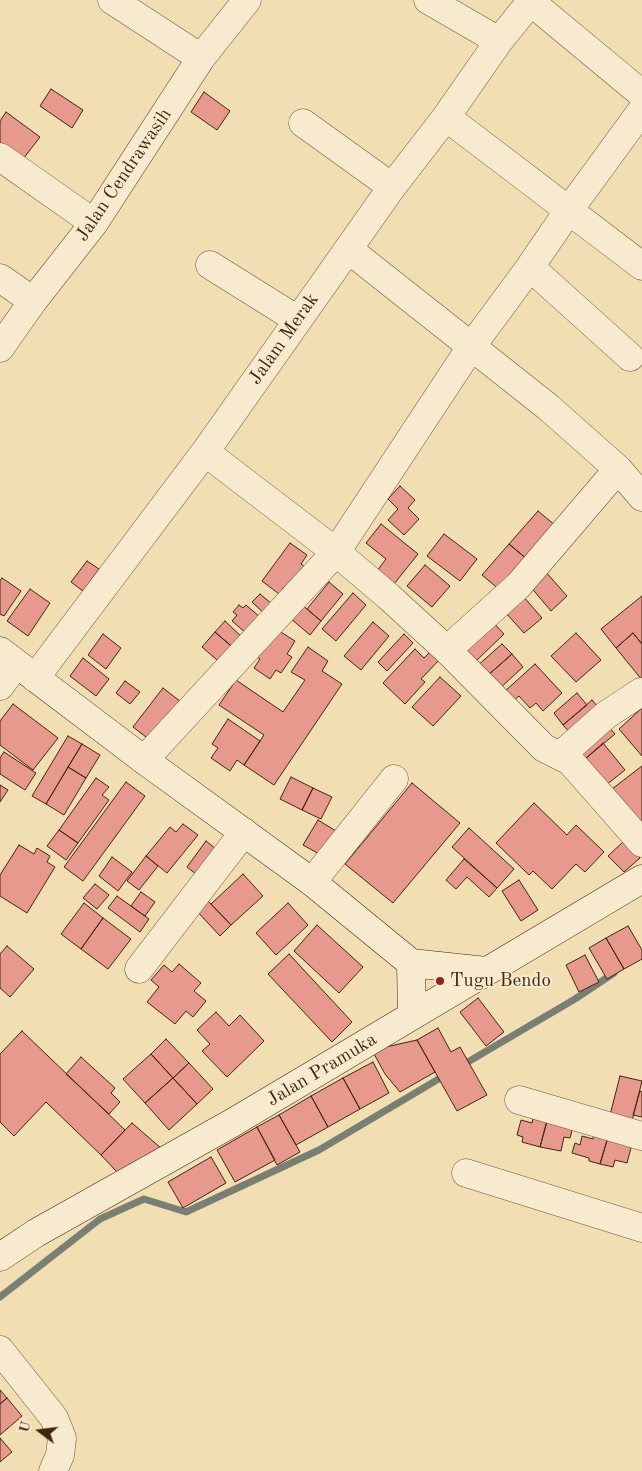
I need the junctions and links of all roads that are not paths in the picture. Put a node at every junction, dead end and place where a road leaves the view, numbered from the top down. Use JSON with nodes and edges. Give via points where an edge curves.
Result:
{"nodes":[{"id":1,"x":112,"y":0,"type":"edge"},
{"id":2,"x":247,"y":0,"type":"edge"},
{"id":3,"x":428,"y":0,"type":"edge"},
{"id":4,"x":532,"y":1,"type":"edge"},
{"id":5,"x":499,"y":41,"type":"junction"},
{"id":6,"x":201,"y":58,"type":"junction"},
{"id":7,"x":642,"y":94,"type":"edge"},
{"id":8,"x":642,"y":110,"type":"edge"},
{"id":9,"x":446,"y":117,"type":"junction"},
{"id":10,"x":303,"y":123,"type":"dead end"},
{"id":11,"x":0,"y":158,"type":"edge"},
{"id":12,"x":392,"y":187,"type":"junction"},
{"id":13,"x":569,"y":210,"type":"junction"},
{"id":14,"x":94,"y":223,"type":"junction"},
{"id":15,"x":348,"y":249,"type":"junction"},
{"id":16,"x":210,"y":265,"type":"dead end"},
{"id":17,"x":642,"y":266,"type":"edge"},
{"id":18,"x":530,"y":267,"type":"junction"},
{"id":19,"x":0,"y":278,"type":"edge"},
{"id":20,"x":33,"y":301,"type":"junction"},
{"id":21,"x":298,"y":320,"type":"junction"},
{"id":22,"x":471,"y":346,"type":"junction"},
{"id":23,"x":0,"y":348,"type":"edge"},
{"id":24,"x":630,"y":357,"type":"dead end"},
{"id":25,"x":205,"y":452,"type":"junction"},
{"id":26,"x":618,"y":469,"type":"junction"},
{"id":27,"x":642,"y":496,"type":"edge"},
{"id":28,"x":336,"y":552,"type":"junction"},
{"id":29,"x":447,"y":650,"type":"junction"},
{"id":30,"x":17,"y":664,"type":"edge"},
{"id":31,"x":0,"y":686,"type":"edge"},
{"id":32,"x":640,"y":692,"type":"dead end"},
{"id":33,"x":561,"y":755,"type":"junction"},
{"id":34,"x":144,"y":760,"type":"junction"},
{"id":35,"x":394,"y":779,"type":"dead end"},
{"id":36,"x":244,"y":832,"type":"junction"},
{"id":37,"x":642,"y":843,"type":"edge"},
{"id":38,"x":642,"y":879,"type":"edge"},
{"id":39,"x":312,"y":882,"type":"junction"},
{"id":40,"x":411,"y":963,"type":"junction"},
{"id":41,"x":139,"y":970,"type":"dead end"},
{"id":42,"x":486,"y":971,"type":"junction"},
{"id":43,"x":412,"y":1016,"type":"junction"},
{"id":44,"x":518,"y":1100,"type":"dead end"},
{"id":45,"x":642,"y":1136,"type":"edge"},
{"id":46,"x":466,"y":1173,"type":"dead end"},
{"id":47,"x":642,"y":1228,"type":"edge"},
{"id":48,"x":0,"y":1257,"type":"edge"},
{"id":49,"x":0,"y":1350,"type":"edge"},
{"id":50,"x":55,"y":1470,"type":"edge"}],
"edges":[{"from":1,"to":6,"type":"street"},
{"from":2,"to":6,"type":"street","name":"Jalan Cendrawasih"},
{"from":3,"to":5,"type":"street"},
{"from":4,"to":5,"type":"street","name":"Jalam Merak"},
{"from":4,"to":7,"type":"street"},
{"from":5,"to":9,"type":"street","name":"Jalam Merak"},
{"from":6,"to":14,"type":"street","name":"Jalan Cendrawasih"},
{"from":8,"to":13,"type":"street"},
{"from":9,"to":12,"type":"street","name":"Jalam Merak"},
{"from":9,"to":13,"type":"street"},
{"from":10,"to":12,"type":"street"},
{"from":11,"to":14,"type":"street"},
{"from":12,"to":15,"type":"street","name":"Jalam Merak"},
{"from":13,"to":17,"type":"street"},
{"from":13,"to":18,"type":"street"},
{"from":14,"to":20,"type":"street","name":"Jalan Cendrawasih"},
{"from":15,"to":21,"type":"street","name":"Jalam Merak"},
{"from":15,"to":22,"type":"street"},
{"from":16,"to":21,"type":"street"},
{"from":18,"to":22,"type":"street"},
{"from":18,"to":24,"type":"street"},
{"from":19,"to":20,"type":"street"},
{"from":20,"to":23,"type":"street","name":"Jalan Cendrawasih"},
{"from":21,"to":25,"type":"street","name":"Jalam Merak"},
{"from":22,"to":26,"type":"street","via":[[548,407]]},
{"from":22,"to":28,"type":"street"},
{"from":25,"to":28,"type":"street"},
{"from":25,"to":30,"type":"street","name":"Jalam Merak"},
{"from":26,"to":27,"type":"street"},
{"from":26,"to":29,"type":"street","via":[[518,586]]},
{"from":28,"to":29,"type":"street"},
{"from":28,"to":34,"type":"street"},
{"from":29,"to":33,"type":"street","via":[[544,748]]},
{"from":30,"to":31,"type":"street","name":"Jalam Merak"},
{"from":30,"to":34,"type":"street"},
{"from":32,"to":33,"type":"street","via":[[606,715]]},
{"from":33,"to":37,"type":"street","via":[[570,761]]},
{"from":34,"to":36,"type":"street"},
{"from":35,"to":39,"type":"street"},
{"from":36,"to":39,"type":"street"},
{"from":36,"to":41,"type":"street"},
{"from":38,"to":42,"type":"street","name":"Jalan Pramuka"},
{"from":39,"to":40,"type":"street"},
{"from":40,"to":42,"type":"street"},
{"from":40,"to":43,"type":"street"},
{"from":42,"to":43,"type":"street","name":"Jalan Pramuka"},
{"from":43,"to":48,"type":"street","name":"Jalan Pramuka","via":[[232,1123],[36,1233]]},
{"from":44,"to":45,"type":"street"},
{"from":46,"to":47,"type":"street"},
{"from":49,"to":50,"type":"street","via":[[54,1418],[62,1438]]}]}
